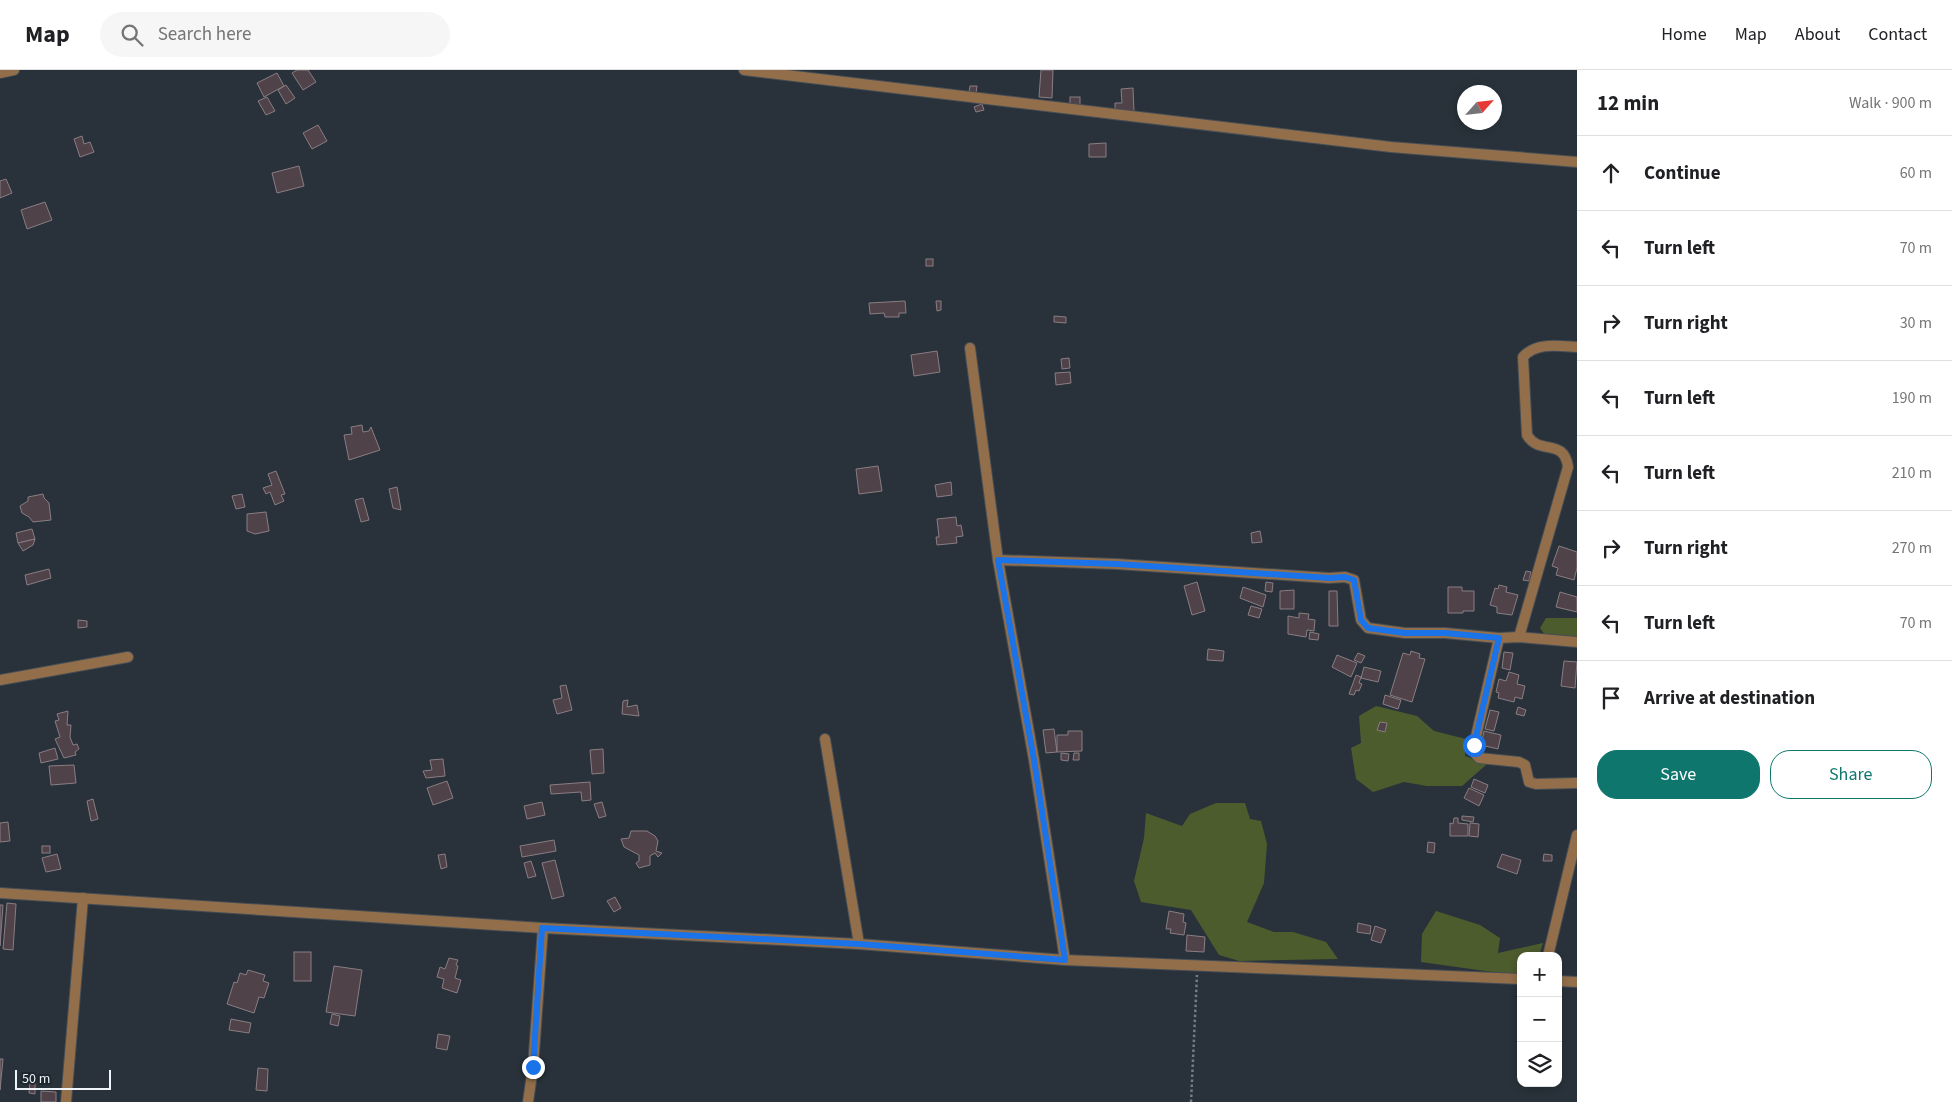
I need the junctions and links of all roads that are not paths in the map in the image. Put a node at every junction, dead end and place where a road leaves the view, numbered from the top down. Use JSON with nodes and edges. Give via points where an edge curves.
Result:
{"nodes":[{"id":1,"x":14,"y":70,"type":"edge"},
{"id":2,"x":744,"y":70,"type":"edge"},
{"id":3,"x":0,"y":73,"type":"edge"},
{"id":4,"x":1577,"y":162,"type":"edge"},
{"id":5,"x":1577,"y":347,"type":"edge"},
{"id":6,"x":970,"y":348,"type":"dead end"},
{"id":7,"x":1573,"y":467,"type":"edge"},
{"id":8,"x":998,"y":560,"type":"junction"},
{"id":9,"x":1519,"y":637,"type":"junction"},
{"id":10,"x":1499,"y":638,"type":"junction"},
{"id":11,"x":1577,"y":642,"type":"edge"},
{"id":12,"x":128,"y":657,"type":"dead end"},
{"id":13,"x":0,"y":680,"type":"edge"},
{"id":14,"x":825,"y":739,"type":"dead end"},
{"id":15,"x":1577,"y":784,"type":"edge"},
{"id":16,"x":1577,"y":835,"type":"edge"},
{"id":17,"x":0,"y":893,"type":"edge"},
{"id":18,"x":83,"y":898,"type":"junction"},
{"id":19,"x":542,"y":928,"type":"junction"},
{"id":20,"x":859,"y":944,"type":"junction"},
{"id":21,"x":1549,"y":952,"type":"edge"},
{"id":22,"x":1065,"y":960,"type":"junction"},
{"id":23,"x":1517,"y":979,"type":"edge"},
{"id":24,"x":1562,"y":981,"type":"edge"},
{"id":25,"x":1577,"y":982,"type":"edge"},
{"id":26,"x":66,"y":1102,"type":"edge"},
{"id":27,"x":528,"y":1102,"type":"edge"}],
"edges":[{"from":1,"to":3,"type":"street"},
{"from":2,"to":4,"type":"street","via":[[1391,147]]},
{"from":5,"to":7,"type":"street","via":[[1547,346],[1529,350],[1522,357],[1527,435],[1535,444],[1565,453]]},
{"from":6,"to":8,"type":"street"},
{"from":7,"to":9,"type":"street"},
{"from":8,"to":10,"type":"street","via":[[1345,577],[1354,580],[1361,620],[1368,628]]},
{"from":8,"to":22,"type":"street"},
{"from":9,"to":10,"type":"street"},
{"from":9,"to":11,"type":"street"},
{"from":10,"to":15,"type":"street","via":[[1474,752],[1479,758],[1525,765],[1529,782]]},
{"from":12,"to":13,"type":"street"},
{"from":14,"to":20,"type":"street"},
{"from":16,"to":21,"type":"street"},
{"from":17,"to":18,"type":"street"},
{"from":18,"to":19,"type":"street"},
{"from":18,"to":26,"type":"street"},
{"from":19,"to":20,"type":"street"},
{"from":19,"to":27,"type":"street"},
{"from":20,"to":22,"type":"street"},
{"from":22,"to":23,"type":"street"},
{"from":24,"to":25,"type":"street"}]}
